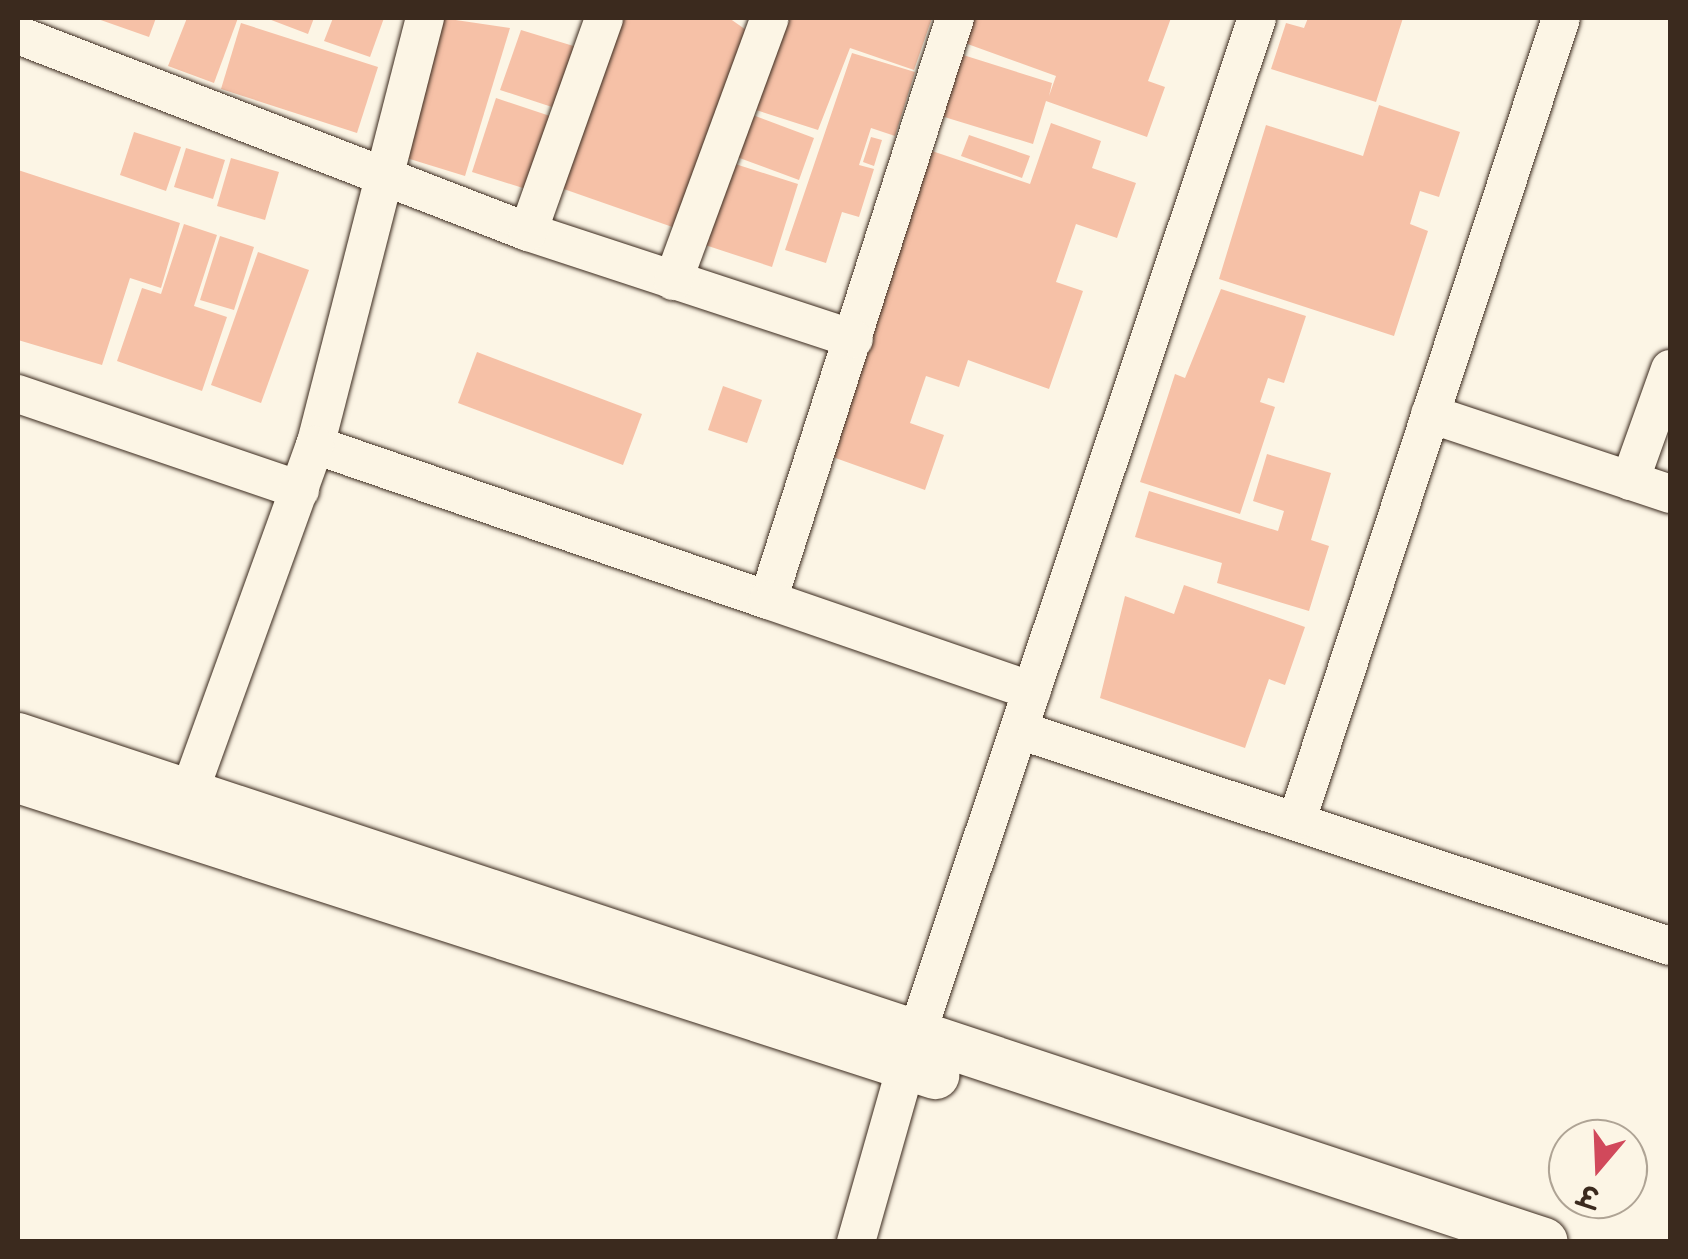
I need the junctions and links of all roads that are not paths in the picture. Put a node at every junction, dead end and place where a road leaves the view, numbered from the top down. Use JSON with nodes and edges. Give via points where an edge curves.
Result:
{"nodes":[{"id":1,"x":425,"y":18,"type":"edge"},
{"id":2,"x":604,"y":18,"type":"edge"},
{"id":3,"x":770,"y":18,"type":"edge"},
{"id":4,"x":955,"y":18,"type":"edge"},
{"id":5,"x":1258,"y":18,"type":"edge"},
{"id":6,"x":1561,"y":18,"type":"edge"},
{"id":7,"x":18,"y":36,"type":"edge"},
{"id":8,"x":379,"y":172,"type":"junction"},
{"id":9,"x":528,"y":232,"type":"junction"},
{"id":10,"x":673,"y":281,"type":"junction"},
{"id":11,"x":854,"y":339,"type":"junction"},
{"id":12,"x":1670,"y":369,"type":"edge"},
{"id":13,"x":18,"y":394,"type":"edge"},
{"id":14,"x":1430,"y":414,"type":"junction"},
{"id":15,"x":315,"y":445,"type":"junction"},
{"id":16,"x":1630,"y":481,"type":"junction"},
{"id":17,"x":300,"y":490,"type":"junction"},
{"id":18,"x":1670,"y":494,"type":"edge"},
{"id":19,"x":768,"y":600,"type":"junction"},
{"id":20,"x":1032,"y":691,"type":"junction"},
{"id":21,"x":1019,"y":730,"type":"junction"},
{"id":22,"x":18,"y":738,"type":"edge"},
{"id":23,"x":18,"y":779,"type":"edge"},
{"id":24,"x":188,"y":793,"type":"junction"},
{"id":25,"x":1297,"y":820,"type":"junction"},
{"id":26,"x":1670,"y":946,"type":"edge"},
{"id":27,"x":911,"y":1050,"type":"junction"},
{"id":28,"x":856,"y":1242,"type":"edge"},
{"id":29,"x":1453,"y":1242,"type":"edge"},
{"id":30,"x":1544,"y":1242,"type":"edge"}],
"edges":[{"from":1,"to":8,"type":"street"},
{"from":2,"to":9,"type":"street"},
{"from":3,"to":10,"type":"street"},
{"from":4,"to":11,"type":"street"},
{"from":5,"to":20,"type":"street"},
{"from":6,"to":14,"type":"street"},
{"from":7,"to":8,"type":"street"},
{"from":8,"to":9,"type":"street"},
{"from":8,"to":15,"type":"street"},
{"from":9,"to":10,"type":"street"},
{"from":10,"to":11,"type":"street"},
{"from":11,"to":19,"type":"street"},
{"from":12,"to":16,"type":"street"},
{"from":13,"to":17,"type":"street"},
{"from":14,"to":16,"type":"street"},
{"from":14,"to":25,"type":"street"},
{"from":15,"to":17,"type":"street"},
{"from":15,"to":19,"type":"street"},
{"from":16,"to":18,"type":"street"},
{"from":17,"to":24,"type":"street"},
{"from":19,"to":20,"type":"street"},
{"from":20,"to":21,"type":"street"},
{"from":21,"to":25,"type":"street"},
{"from":21,"to":27,"type":"street"},
{"from":22,"to":24,"type":"street"},
{"from":23,"to":27,"type":"street"},
{"from":24,"to":27,"type":"street"},
{"from":25,"to":26,"type":"street"},
{"from":27,"to":28,"type":"street"},
{"from":27,"to":29,"type":"street"},
{"from":27,"to":30,"type":"street"}]}
